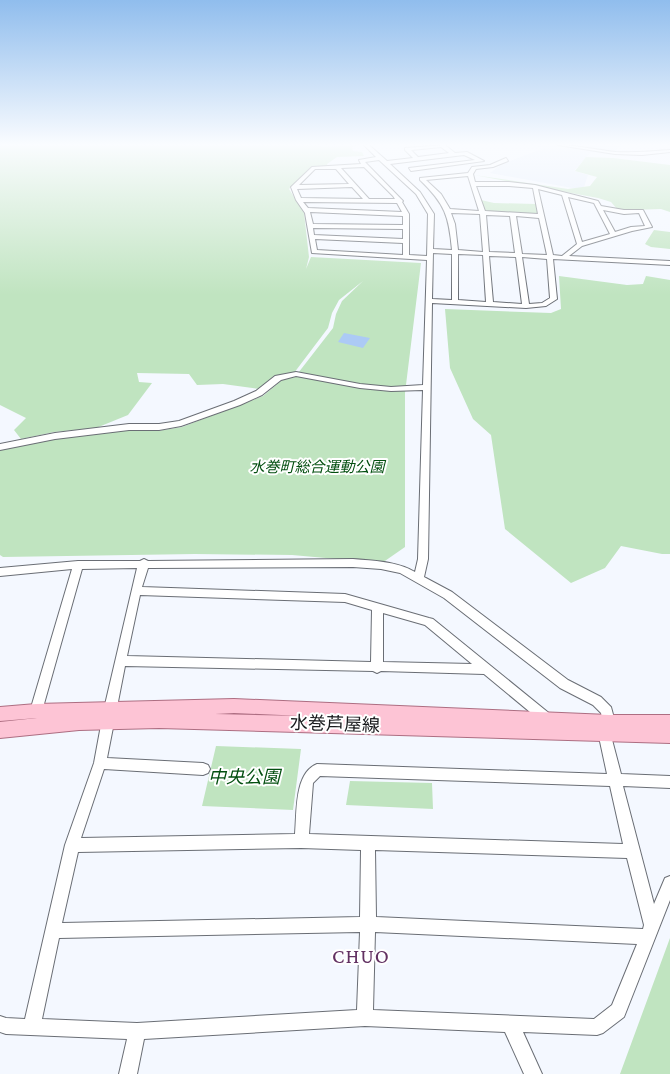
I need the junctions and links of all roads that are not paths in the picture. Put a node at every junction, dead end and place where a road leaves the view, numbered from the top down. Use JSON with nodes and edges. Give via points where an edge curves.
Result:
{"nodes":[{"id":1,"x":297,"y":195,"type":"edge"},
{"id":2,"x":362,"y":195,"type":"edge"},
{"id":3,"x":394,"y":195,"type":"edge"},
{"id":4,"x":420,"y":195,"type":"edge"},
{"id":5,"x":439,"y":195,"type":"edge"},
{"id":6,"x":476,"y":195,"type":"edge"},
{"id":7,"x":537,"y":195,"type":"edge"},
{"id":8,"x":564,"y":195,"type":"edge"},
{"id":9,"x":568,"y":195,"type":"edge"},
{"id":10,"x":366,"y":199,"type":"junction"},
{"id":11,"x":299,"y":200,"type":"junction"},
{"id":12,"x":400,"y":201,"type":"junction"},
{"id":13,"x":599,"y":207,"type":"junction"},
{"id":14,"x":306,"y":210,"type":"junction"},
{"id":15,"x":448,"y":212,"type":"junction"},
{"id":16,"x":406,"y":214,"type":"junction"},
{"id":17,"x":483,"y":214,"type":"junction"},
{"id":18,"x":513,"y":215,"type":"junction"},
{"id":19,"x":541,"y":216,"type":"junction"},
{"id":20,"x":309,"y":226,"type":"junction"},
{"id":21,"x":406,"y":227,"type":"junction"},
{"id":22,"x":613,"y":234,"type":"junction"},
{"id":23,"x":311,"y":237,"type":"junction"},
{"id":24,"x":406,"y":241,"type":"junction"},
{"id":25,"x":580,"y":245,"type":"junction"},
{"id":26,"x":454,"y":252,"type":"junction"},
{"id":27,"x":431,"y":254,"type":"junction"},
{"id":28,"x":486,"y":254,"type":"junction"},
{"id":29,"x":518,"y":254,"type":"junction"},
{"id":30,"x":406,"y":256,"type":"junction"},
{"id":31,"x":550,"y":256,"type":"junction"},
{"id":32,"x":565,"y":256,"type":"junction"},
{"id":33,"x":670,"y":263,"type":"edge"},
{"id":34,"x":430,"y":301,"type":"junction"},
{"id":35,"x":455,"y":302,"type":"junction"},
{"id":36,"x":490,"y":304,"type":"junction"},
{"id":37,"x":526,"y":306,"type":"junction"},
{"id":38,"x":426,"y":387,"type":"junction"},
{"id":39,"x":0,"y":447,"type":"edge"},
{"id":40,"x":144,"y":563,"type":"junction"},
{"id":41,"x":78,"y":565,"type":"junction"},
{"id":42,"x":0,"y":572,"type":"edge"},
{"id":43,"x":419,"y":578,"type":"junction"},
{"id":44,"x":136,"y":591,"type":"junction"},
{"id":45,"x":378,"y":607,"type":"junction"},
{"id":46,"x":121,"y":661,"type":"junction"},
{"id":47,"x":377,"y":668,"type":"junction"},
{"id":48,"x":487,"y":669,"type":"junction"},
{"id":49,"x":36,"y":711,"type":"junction"},
{"id":50,"x":0,"y":714,"type":"edge"},
{"id":51,"x":109,"y":715,"type":"junction"},
{"id":52,"x":546,"y":718,"type":"junction"},
{"id":53,"x":670,"y":722,"type":"edge"},
{"id":54,"x":607,"y":727,"type":"junction"},
{"id":55,"x":0,"y":730,"type":"edge"},
{"id":56,"x":670,"y":735,"type":"edge"},
{"id":57,"x":100,"y":763,"type":"junction"},
{"id":58,"x":203,"y":769,"type":"dead end"},
{"id":59,"x":616,"y":780,"type":"junction"},
{"id":60,"x":670,"y":782,"type":"edge"},
{"id":61,"x":301,"y":840,"type":"junction"},
{"id":62,"x":368,"y":844,"type":"junction"},
{"id":63,"x":72,"y":845,"type":"junction"},
{"id":64,"x":632,"y":851,"type":"junction"},
{"id":65,"x":670,"y":883,"type":"edge"},
{"id":66,"x":368,"y":924,"type":"junction"},
{"id":67,"x":53,"y":931,"type":"junction"},
{"id":68,"x":650,"y":931,"type":"junction"},
{"id":69,"x":365,"y":1018,"type":"junction"},
{"id":70,"x":510,"y":1023,"type":"junction"},
{"id":71,"x":0,"y":1024,"type":"edge"},
{"id":72,"x":32,"y":1026,"type":"junction"},
{"id":73,"x":137,"y":1031,"type":"junction"},
{"id":74,"x":128,"y":1074,"type":"edge"},
{"id":75,"x":533,"y":1074,"type":"edge"}],
"edges":[{"from":1,"to":11,"type":"street"},
{"from":2,"to":10,"type":"street"},
{"from":3,"to":12,"type":"street"},
{"from":4,"to":27,"type":"street","via":[[428,206],[432,221]]},
{"from":5,"to":15,"type":"street"},
{"from":6,"to":17,"type":"street"},
{"from":7,"to":19,"type":"street"},
{"from":8,"to":25,"type":"street"},
{"from":9,"to":13,"type":"street","via":[[596,202]]},
{"from":10,"to":11,"type":"street"},
{"from":10,"to":12,"type":"street"},
{"from":11,"to":14,"type":"street"},
{"from":12,"to":16,"type":"street"},
{"from":13,"to":22,"type":"street"},
{"from":13,"to":22,"type":"street","via":[[624,212],[641,211],[649,227]]},
{"from":14,"to":16,"type":"street"},
{"from":14,"to":20,"type":"street"},
{"from":15,"to":17,"type":"street"},
{"from":15,"to":26,"type":"street"},
{"from":16,"to":21,"type":"street"},
{"from":17,"to":18,"type":"street"},
{"from":17,"to":28,"type":"street"},
{"from":18,"to":19,"type":"street"},
{"from":18,"to":29,"type":"street"},
{"from":19,"to":31,"type":"street"},
{"from":20,"to":21,"type":"street"},
{"from":20,"to":23,"type":"street"},
{"from":21,"to":24,"type":"street"},
{"from":22,"to":25,"type":"street"},
{"from":23,"to":24,"type":"street"},
{"from":23,"to":30,"type":"street","via":[[314,252]]},
{"from":24,"to":30,"type":"street"},
{"from":25,"to":32,"type":"street"},
{"from":26,"to":27,"type":"street"},
{"from":26,"to":28,"type":"street"},
{"from":26,"to":35,"type":"street"},
{"from":27,"to":30,"type":"street"},
{"from":27,"to":34,"type":"street"},
{"from":28,"to":29,"type":"street"},
{"from":28,"to":36,"type":"street"},
{"from":29,"to":31,"type":"street"},
{"from":29,"to":37,"type":"street"},
{"from":31,"to":32,"type":"street"},
{"from":31,"to":37,"type":"street","via":[[554,299],[544,305]]},
{"from":32,"to":33,"type":"street"},
{"from":34,"to":35,"type":"street"},
{"from":34,"to":38,"type":"street"},
{"from":35,"to":36,"type":"street"},
{"from":36,"to":37,"type":"street"},
{"from":38,"to":39,"type":"street","via":[[391,389],[360,386],[296,374],[278,378],[259,394],[181,423],[55,436]]},
{"from":38,"to":43,"type":"street","via":[[423,559]]},
{"from":40,"to":41,"type":"street"},
{"from":40,"to":43,"type":"street","via":[[381,565]]},
{"from":40,"to":44,"type":"street"},
{"from":41,"to":42,"type":"street"},
{"from":41,"to":49,"type":"street"},
{"from":43,"to":54,"type":"street","via":[[448,595],[564,684],[597,701],[607,711]]},
{"from":44,"to":45,"type":"street","via":[[345,598]]},
{"from":44,"to":46,"type":"street"},
{"from":45,"to":47,"type":"street"},
{"from":45,"to":48,"type":"street","via":[[429,622]]},
{"from":46,"to":47,"type":"street"},
{"from":46,"to":51,"type":"street"},
{"from":47,"to":48,"type":"street"},
{"from":48,"to":52,"type":"street"},
{"from":49,"to":50,"type":"main road","name":"水巻芦屋線"},
{"from":49,"to":51,"type":"main road","name":"水巻芦屋線"},
{"from":51,"to":52,"type":"main road","name":"水巻芦屋線","via":[[234,706]]},
{"from":51,"to":54,"type":"main road","name":"水巻芦屋線","via":[[234,721]]},
{"from":51,"to":55,"type":"main road","name":"水巻芦屋線"},
{"from":51,"to":57,"type":"street"},
{"from":52,"to":54,"type":"main road","name":"水巻芦屋線"},
{"from":53,"to":54,"type":"main road","name":"水巻芦屋線"},
{"from":54,"to":56,"type":"main road","name":"水巻芦屋線"},
{"from":54,"to":59,"type":"street"},
{"from":57,"to":58,"type":"street"},
{"from":57,"to":63,"type":"street"},
{"from":59,"to":60,"type":"street"},
{"from":59,"to":61,"type":"street","via":[[317,770],[307,781]]},
{"from":59,"to":64,"type":"street"},
{"from":61,"to":62,"type":"street"},
{"from":61,"to":63,"type":"street"},
{"from":62,"to":64,"type":"street"},
{"from":62,"to":66,"type":"street"},
{"from":63,"to":67,"type":"street"},
{"from":64,"to":68,"type":"street"},
{"from":65,"to":68,"type":"street"},
{"from":66,"to":67,"type":"street"},
{"from":66,"to":68,"type":"street"},
{"from":66,"to":69,"type":"street"},
{"from":67,"to":72,"type":"street"},
{"from":68,"to":70,"type":"street","via":[[618,1011],[597,1027]]},
{"from":69,"to":70,"type":"street"},
{"from":69,"to":73,"type":"street"},
{"from":70,"to":75,"type":"street"},
{"from":71,"to":72,"type":"street"},
{"from":72,"to":73,"type":"street"},
{"from":73,"to":74,"type":"street"}]}
